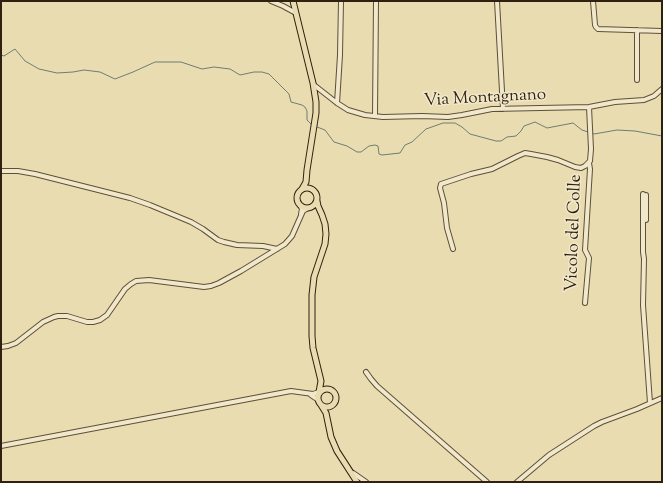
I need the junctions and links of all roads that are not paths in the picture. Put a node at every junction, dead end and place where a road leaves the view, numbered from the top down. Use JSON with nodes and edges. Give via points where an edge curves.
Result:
{"nodes":[{"id":1,"x":271,"y":1,"type":"edge"},
{"id":2,"x":293,"y":1,"type":"edge"},
{"id":3,"x":341,"y":1,"type":"edge"},
{"id":4,"x":376,"y":1,"type":"edge"},
{"id":5,"x":497,"y":1,"type":"edge"},
{"id":6,"x":593,"y":1,"type":"edge"},
{"id":7,"x":296,"y":13,"type":"junction"},
{"id":8,"x":638,"y":30,"type":"junction"},
{"id":9,"x":662,"y":31,"type":"edge"},
{"id":10,"x":637,"y":80,"type":"dead end"},
{"id":11,"x":314,"y":85,"type":"junction"},
{"id":12,"x":662,"y":89,"type":"edge"},
{"id":13,"x":337,"y":103,"type":"junction"},
{"id":14,"x":589,"y":107,"type":"junction"},
{"id":15,"x":503,"y":109,"type":"junction"},
{"id":16,"x":375,"y":116,"type":"junction"},
{"id":17,"x":589,"y":163,"type":"junction"},
{"id":18,"x":1,"y":171,"type":"edge"},
{"id":19,"x":306,"y":178,"type":"junction"},
{"id":20,"x":302,"y":190,"type":"junction"},
{"id":21,"x":312,"y":190,"type":"junction"},
{"id":22,"x":645,"y":194,"type":"dead end"},
{"id":23,"x":317,"y":201,"type":"junction"},
{"id":24,"x":300,"y":205,"type":"junction"},
{"id":25,"x":310,"y":208,"type":"junction"},
{"id":26,"x":320,"y":210,"type":"junction"},
{"id":27,"x":301,"y":214,"type":"junction"},
{"id":28,"x":453,"y":249,"type":"dead end"},
{"id":29,"x":277,"y":250,"type":"junction"},
{"id":30,"x":585,"y":303,"type":"dead end"},
{"id":31,"x":1,"y":347,"type":"edge"},
{"id":32,"x":366,"y":372,"type":"dead end"},
{"id":33,"x":320,"y":377,"type":"junction"},
{"id":34,"x":329,"y":389,"type":"junction"},
{"id":35,"x":319,"y":392,"type":"junction"},
{"id":36,"x":309,"y":394,"type":"junction"},
{"id":37,"x":662,"y":398,"type":"edge"},
{"id":38,"x":318,"y":399,"type":"junction"},
{"id":39,"x":650,"y":403,"type":"junction"},
{"id":40,"x":321,"y":406,"type":"junction"},
{"id":41,"x":330,"y":406,"type":"junction"},
{"id":42,"x":327,"y":419,"type":"junction"},
{"id":43,"x":1,"y":446,"type":"edge"},
{"id":44,"x":350,"y":471,"type":"junction"},
{"id":45,"x":357,"y":482,"type":"edge"},
{"id":46,"x":366,"y":482,"type":"edge"},
{"id":47,"x":487,"y":482,"type":"edge"},
{"id":48,"x":517,"y":482,"type":"edge"}],
"edges":[{"from":1,"to":7,"type":"street"},
{"from":2,"to":7,"type":"main road"},
{"from":3,"to":13,"type":"street"},
{"from":4,"to":16,"type":"street"},
{"from":5,"to":15,"type":"street"},
{"from":6,"to":8,"type":"street","via":[[594,24],[597,28]]},
{"from":7,"to":11,"type":"main road"},
{"from":8,"to":9,"type":"street"},
{"from":8,"to":10,"type":"street"},
{"from":11,"to":13,"type":"street","name":"Via Montagnano"},
{"from":11,"to":19,"type":"main road","via":[[314,126]]},
{"from":12,"to":14,"type":"street","name":"Via Montagnano","via":[[654,96],[643,100],[612,102]]},
{"from":13,"to":16,"type":"street","name":"Via Montagnano","via":[[353,112]]},
{"from":14,"to":15,"type":"street","name":"Via Montagnano"},
{"from":14,"to":17,"type":"street","name":"Vicolo del Colle"},
{"from":15,"to":16,"type":"street","name":"Via Montagnano","via":[[452,117]]},
{"from":17,"to":28,"type":"street","via":[[584,167],[576,167],[547,157],[524,153],[491,169],[442,183],[440,188]]},
{"from":17,"to":30,"type":"street","name":"Vicolo del Colle"},
{"from":18,"to":29,"type":"street","via":[[34,174],[130,198],[191,222],[221,241]]},
{"from":19,"to":20,"type":"main road"},
{"from":19,"to":21,"type":"main road"},
{"from":20,"to":21,"type":"main road"},
{"from":20,"to":24,"type":"main road","via":[[297,198]]},
{"from":21,"to":23,"type":"main road","via":[[317,196]]},
{"from":22,"to":39,"type":"street","via":[[643,311]]},
{"from":23,"to":25,"type":"main road"},
{"from":23,"to":26,"type":"main road"},
{"from":24,"to":25,"type":"main road"},
{"from":24,"to":27,"type":"street"},
{"from":25,"to":26,"type":"main road","via":[[316,207]]},
{"from":25,"to":27,"type":"street"},
{"from":26,"to":33,"type":"main road","via":[[326,234],[313,286],[312,329],[313,348]]},
{"from":27,"to":29,"type":"street","via":[[289,240]]},
{"from":29,"to":31,"type":"street","via":[[219,284],[211,286],[136,281],[125,289],[107,315],[100,320],[87,322],[67,316],[55,316],[16,343]]},
{"from":32,"to":47,"type":"street","via":[[377,386]]},
{"from":33,"to":34,"type":"main road"},
{"from":33,"to":35,"type":"main road"},
{"from":34,"to":35,"type":"main road"},
{"from":34,"to":41,"type":"main road","via":[[336,396],[336,401]]},
{"from":35,"to":36,"type":"street"},
{"from":35,"to":38,"type":"main road"},
{"from":36,"to":38,"type":"street"},
{"from":36,"to":43,"type":"street","via":[[291,391]]},
{"from":37,"to":39,"type":"street"},
{"from":38,"to":40,"type":"main road"},
{"from":39,"to":48,"type":"street","via":[[597,424],[549,455]]},
{"from":40,"to":41,"type":"main road"},
{"from":40,"to":42,"type":"main road"},
{"from":41,"to":42,"type":"main road"},
{"from":42,"to":44,"type":"main road","via":[[337,451]]},
{"from":44,"to":45,"type":"main road"},
{"from":44,"to":46,"type":"street"}]}
